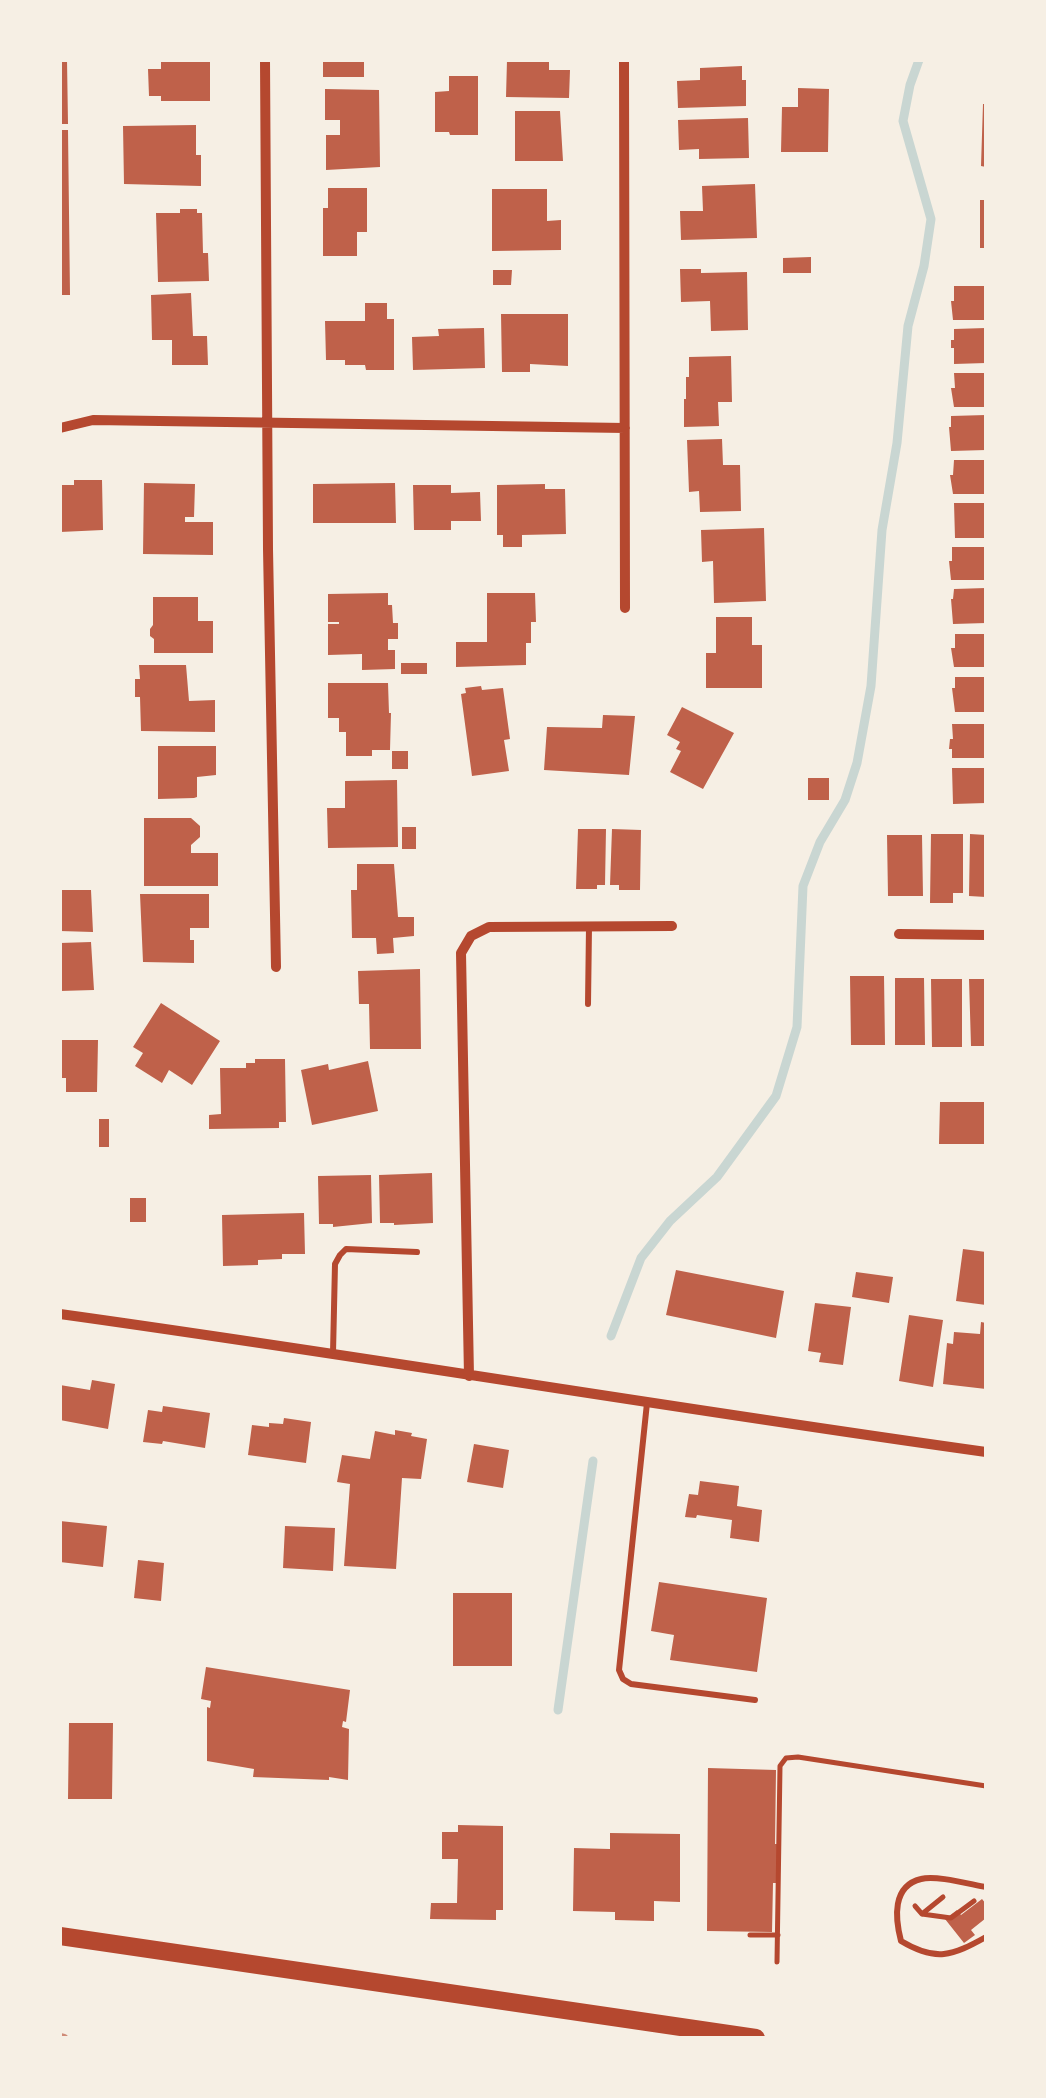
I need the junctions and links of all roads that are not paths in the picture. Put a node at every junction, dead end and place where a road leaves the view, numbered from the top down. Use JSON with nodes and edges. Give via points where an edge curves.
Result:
{"nodes":[{"id":1,"x":265,"y":60,"type":"edge"},
{"id":2,"x":624,"y":60,"type":"edge"},
{"id":3,"x":268,"y":422,"type":"junction"},
{"id":4,"x":60,"y":428,"type":"edge"},
{"id":5,"x":625,"y":428,"type":"junction"},
{"id":6,"x":625,"y":608,"type":"dead end"},
{"id":7,"x":589,"y":926,"type":"junction"},
{"id":8,"x":672,"y":926,"type":"dead end"},
{"id":9,"x":900,"y":934,"type":"dead end"},
{"id":10,"x":986,"y":935,"type":"edge"},
{"id":11,"x":276,"y":967,"type":"dead end"},
{"id":12,"x":588,"y":1004,"type":"dead end"},
{"id":13,"x":417,"y":1252,"type":"dead end"},
{"id":14,"x":60,"y":1314,"type":"edge"},
{"id":15,"x":333,"y":1354,"type":"junction"},
{"id":16,"x":470,"y":1376,"type":"junction"},
{"id":17,"x":647,"y":1404,"type":"junction"},
{"id":18,"x":986,"y":1452,"type":"edge"},
{"id":19,"x":755,"y":1700,"type":"dead end"},
{"id":20,"x":986,"y":1887,"type":"edge"},
{"id":21,"x":60,"y":1936,"type":"edge"},
{"id":22,"x":986,"y":1937,"type":"edge"},
{"id":23,"x":756,"y":2038,"type":"edge"}],
"edges":[{"from":1,"to":3,"type":"street"},
{"from":2,"to":5,"type":"street"},
{"from":3,"to":4,"type":"street","via":[[93,420]]},
{"from":3,"to":5,"type":"street"},
{"from":3,"to":11,"type":"street"},
{"from":5,"to":6,"type":"street"},
{"from":7,"to":8,"type":"street"},
{"from":7,"to":12,"type":"lane"},
{"from":7,"to":16,"type":"street","via":[[490,927],[471,936],[461,953]]},
{"from":9,"to":10,"type":"street"},
{"from":13,"to":15,"type":"lane","via":[[346,1249],[340,1255]]},
{"from":14,"to":15,"type":"street"},
{"from":15,"to":16,"type":"street"},
{"from":16,"to":17,"type":"street"},
{"from":17,"to":18,"type":"street"},
{"from":17,"to":19,"type":"lane","via":[[619,1670],[631,1684]]},
{"from":20,"to":22,"type":"lane","via":[[918,1879],[902,1892],[896,1910],[902,1941],[918,1951],[938,1956]]},
{"from":21,"to":23,"type":"main road"}]}
